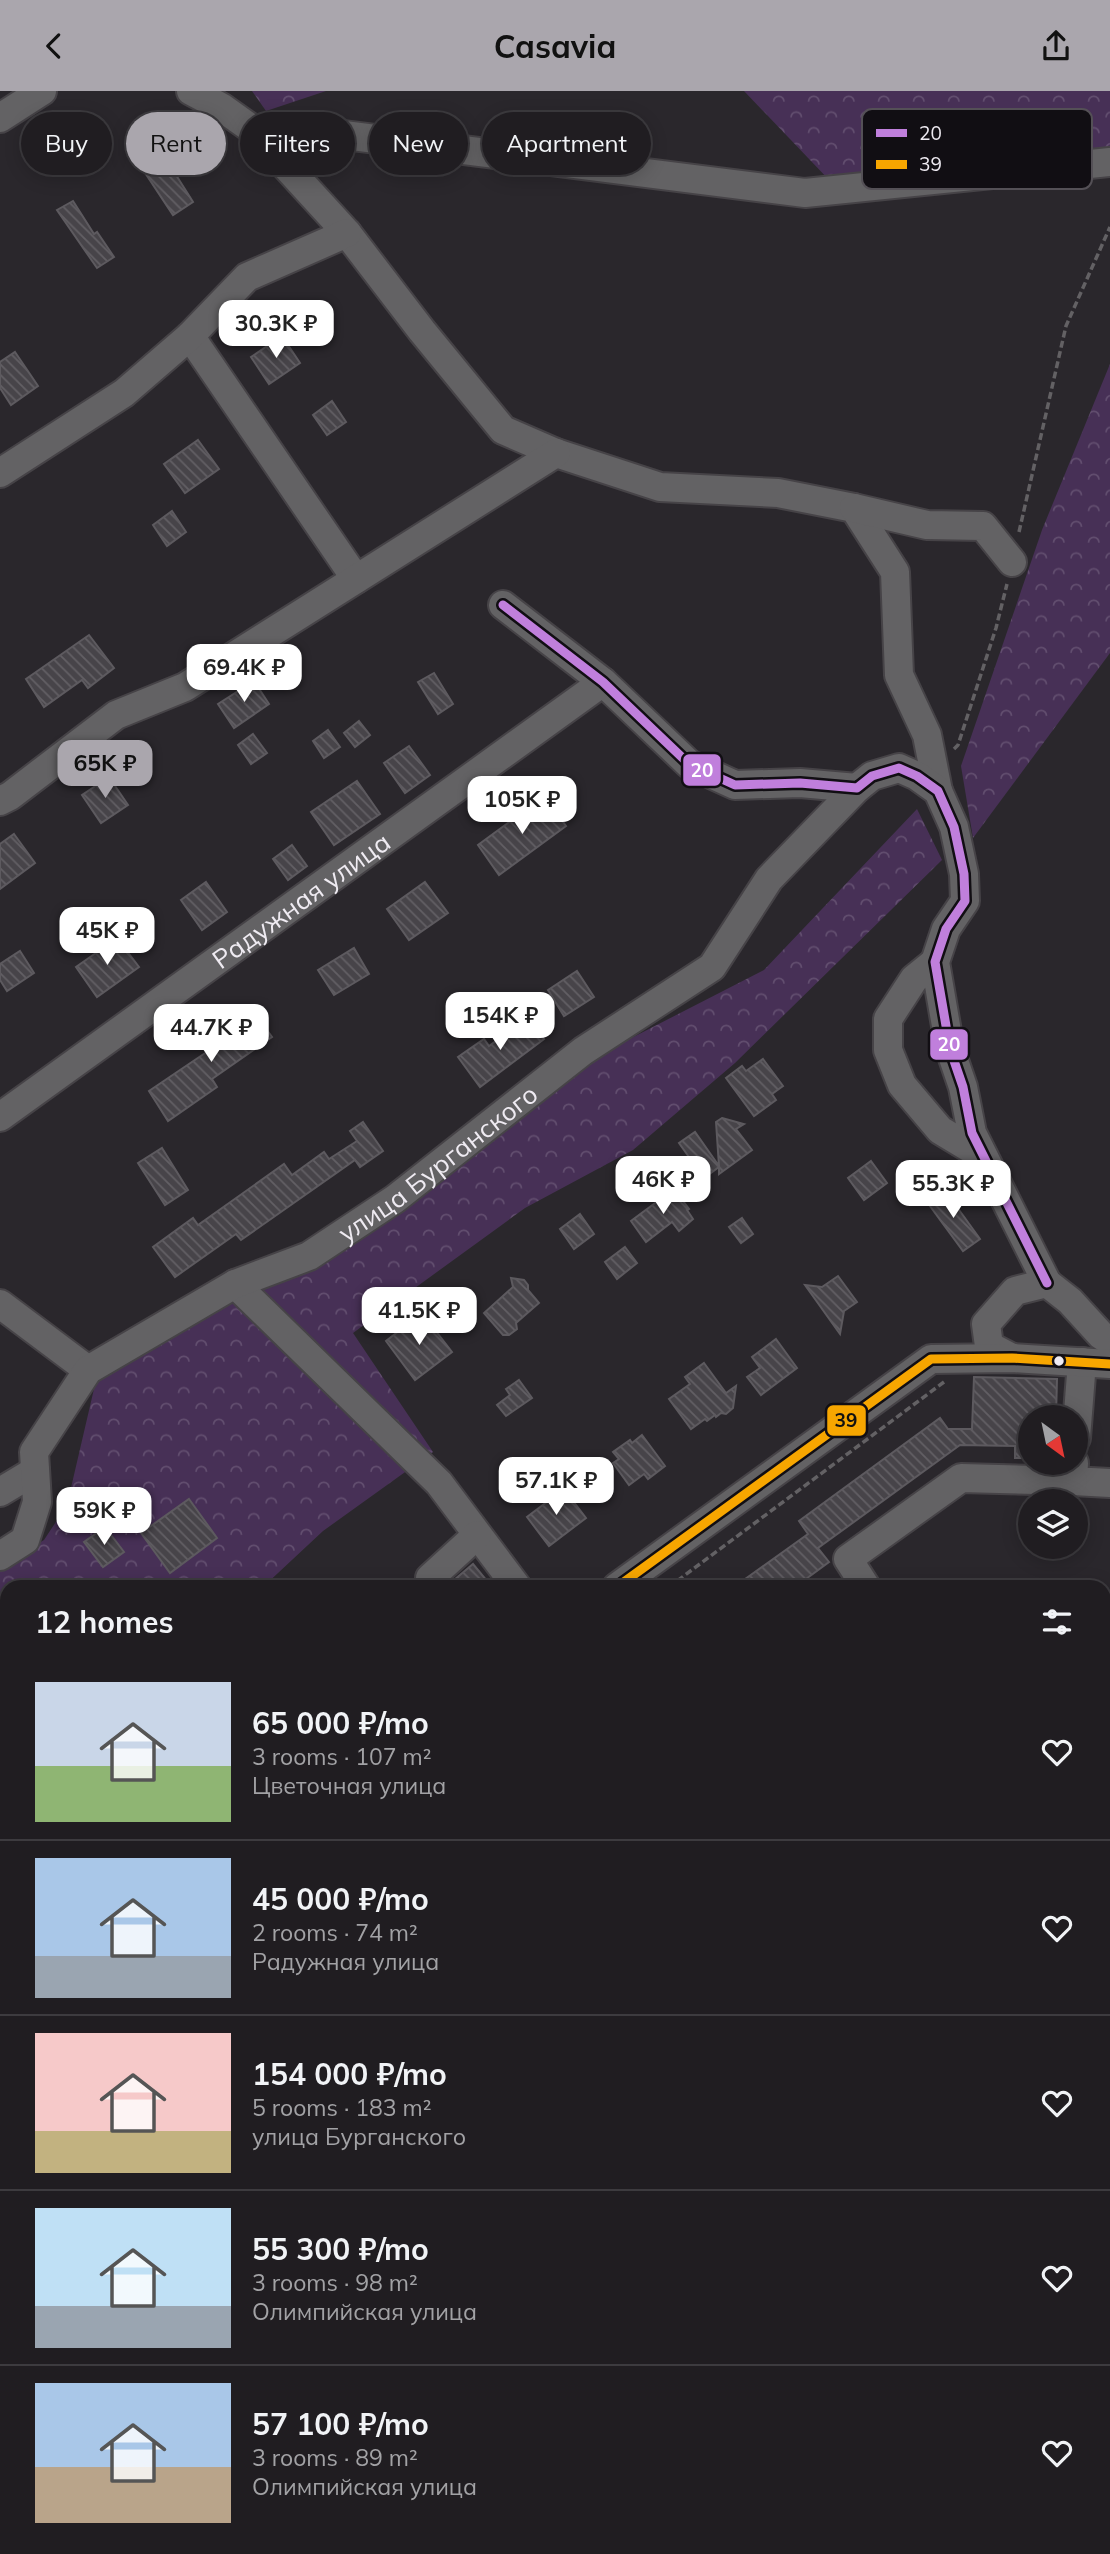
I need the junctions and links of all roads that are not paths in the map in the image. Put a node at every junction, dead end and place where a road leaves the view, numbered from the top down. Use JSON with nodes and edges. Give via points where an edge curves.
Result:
{"nodes":[{"id":1,"x":42,"y":91,"type":"edge"},
{"id":2,"x":191,"y":91,"type":"edge"},
{"id":3,"x":3,"y":117,"type":"edge"},
{"id":4,"x":240,"y":120,"type":"edge"},
{"id":5,"x":355,"y":136,"type":"edge"},
{"id":6,"x":1110,"y":162,"type":"edge"},
{"id":7,"x":1092,"y":164,"type":"edge"},
{"id":8,"x":294,"y":175,"type":"edge"},
{"id":9,"x":862,"y":187,"type":"edge"},
{"id":10,"x":347,"y":233,"type":"junction"},
{"id":11,"x":190,"y":336,"type":"junction"},
{"id":12,"x":556,"y":453,"type":"junction"},
{"id":13,"x":0,"y":473,"type":"edge"},
{"id":14,"x":853,"y":508,"type":"junction"},
{"id":15,"x":1012,"y":562,"type":"road end"},
{"id":16,"x":356,"y":579,"type":"junction"},
{"id":17,"x":503,"y":605,"type":"dead end"},
{"id":18,"x":603,"y":682,"type":"junction"},
{"id":19,"x":936,"y":779,"type":"junction"},
{"id":20,"x":857,"y":788,"type":"junction"},
{"id":21,"x":0,"y":801,"type":"edge"},
{"id":22,"x":934,"y":962,"type":"junction"},
{"id":23,"x":0,"y":1117,"type":"edge"},
{"id":24,"x":984,"y":1156,"type":"junction"},
{"id":25,"x":1047,"y":1283,"type":"junction"},
{"id":26,"x":235,"y":1284,"type":"junction"},
{"id":27,"x":0,"y":1304,"type":"edge"},
{"id":28,"x":1110,"y":1341,"type":"edge"},
{"id":29,"x":1012,"y":1358,"type":"junction"},
{"id":30,"x":1096,"y":1363,"type":"edge"},
{"id":31,"x":88,"y":1370,"type":"junction"},
{"id":32,"x":1085,"y":1405,"type":"edge"},
{"id":33,"x":35,"y":1471,"type":"junction"},
{"id":34,"x":1018,"y":1475,"type":"edge"},
{"id":35,"x":1084,"y":1475,"type":"edge"},
{"id":36,"x":1110,"y":1483,"type":"edge"},
{"id":37,"x":0,"y":1492,"type":"edge"},
{"id":38,"x":477,"y":1535,"type":"junction"},
{"id":39,"x":0,"y":1556,"type":"edge"},
{"id":40,"x":430,"y":1580,"type":"edge"},
{"id":41,"x":512,"y":1580,"type":"edge"},
{"id":42,"x":627,"y":1580,"type":"edge"},
{"id":43,"x":862,"y":1580,"type":"edge"}],
"edges":[{"from":1,"to":3,"type":"street"},
{"from":2,"to":4,"type":"street"},
{"from":5,"to":9,"type":"street","via":[[805,193]]},
{"from":6,"to":7,"type":"street"},
{"from":8,"to":10,"type":"street"},
{"from":10,"to":11,"type":"street","via":[[247,277]]},
{"from":10,"to":12,"type":"street","via":[[503,430]]},
{"from":11,"to":13,"type":"street","via":[[124,393]]},
{"from":11,"to":16,"type":"street"},
{"from":12,"to":14,"type":"street","via":[[660,487],[778,493]]},
{"from":12,"to":16,"type":"street"},
{"from":14,"to":15,"type":"street","via":[[926,526],[983,526]]},
{"from":14,"to":19,"type":"street","via":[[895,572],[900,675],[927,735]]},
{"from":16,"to":21,"type":"street","via":[[185,687],[116,715]]},
{"from":17,"to":18,"type":"street"},
{"from":18,"to":20,"type":"street","via":[[689,764],[735,785],[800,783]]},
{"from":18,"to":23,"type":"street","name":"Радужная улица"},
{"from":19,"to":20,"type":"street","name":"улица Бурганского","via":[[899,768],[872,776]]},
{"from":19,"to":22,"type":"street","via":[[954,827],[965,901],[946,929]]},
{"from":20,"to":26,"type":"street","name":"улица Бурганского","via":[[769,879],[712,967],[583,1051],[395,1199],[320,1249]]},
{"from":22,"to":24,"type":"street","via":[[950,1049],[972,1133]]},
{"from":22,"to":24,"type":"street","via":[[914,979],[888,1019],[888,1051],[902,1085],[940,1130]]},
{"from":24,"to":25,"type":"street"},
{"from":25,"to":28,"type":"street"},
{"from":25,"to":29,"type":"street","via":[[1015,1291],[986,1324],[989,1346]]},
{"from":26,"to":31,"type":"street","name":"улица Бурганского"},
{"from":26,"to":38,"type":"street","via":[[439,1483]]},
{"from":27,"to":31,"type":"street"},
{"from":29,"to":30,"type":"street"},
{"from":29,"to":42,"type":"street","via":[[930,1359]]},
{"from":30,"to":32,"type":"street"},
{"from":31,"to":33,"type":"street","name":"улица Бурганского","via":[[34,1453]]},
{"from":33,"to":37,"type":"street"},
{"from":33,"to":39,"type":"street","name":"улица Бурганского","via":[[37,1502],[25,1540]]},
{"from":34,"to":43,"type":"street","via":[[961,1478],[848,1559]]},
{"from":35,"to":36,"type":"street"},
{"from":38,"to":40,"type":"street"},
{"from":38,"to":41,"type":"street"}]}
